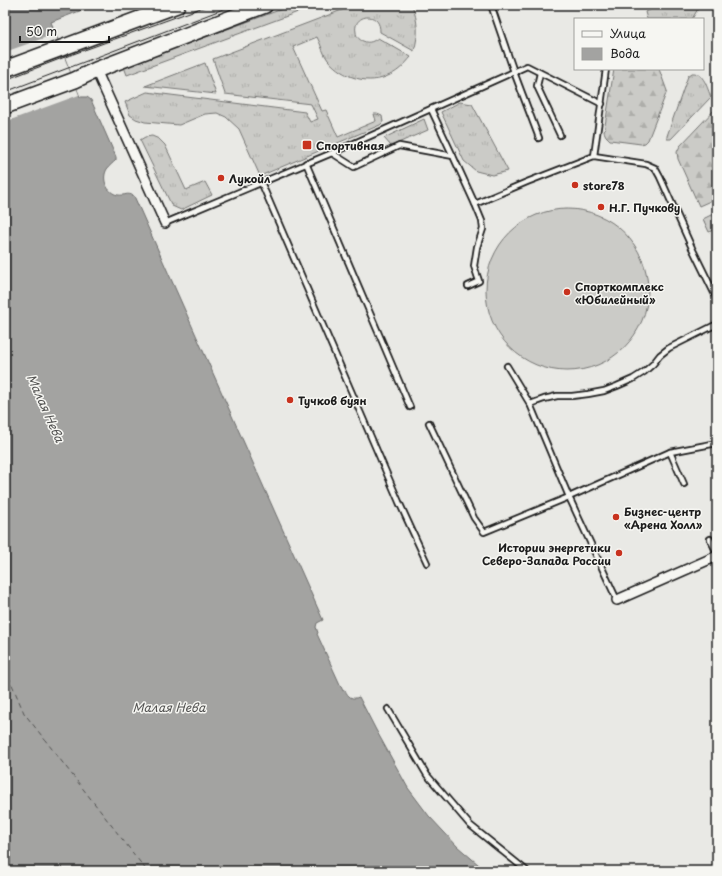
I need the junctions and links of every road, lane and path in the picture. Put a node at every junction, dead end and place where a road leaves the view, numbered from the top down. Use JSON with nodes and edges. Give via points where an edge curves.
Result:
{"nodes":[{"id":1,"x":177,"y":5,"type":"edge"},
{"id":2,"x":265,"y":5,"type":"edge"},
{"id":3,"x":491,"y":5,"type":"edge"},
{"id":4,"x":5,"y":69,"type":"edge"},
{"id":5,"x":96,"y":70,"type":"junction"},
{"id":6,"x":606,"y":70,"type":"edge"},
{"id":7,"x":514,"y":72,"type":"junction"},
{"id":8,"x":540,"y":73,"type":"junction"},
{"id":9,"x":602,"y":104,"type":"junction"},
{"id":10,"x":5,"y":106,"type":"edge"},
{"id":11,"x":431,"y":109,"type":"junction"},
{"id":12,"x":560,"y":135,"type":"dead end"},
{"id":13,"x":538,"y":138,"type":"dead end"},
{"id":14,"x":332,"y":152,"type":"junction"},
{"id":15,"x":453,"y":156,"type":"junction"},
{"id":16,"x":594,"y":156,"type":"junction"},
{"id":17,"x":306,"y":164,"type":"junction"},
{"id":18,"x":261,"y":182,"type":"junction"},
{"id":19,"x":475,"y":204,"type":"junction"},
{"id":20,"x":165,"y":223,"type":"joint"},
{"id":21,"x":468,"y":286,"type":"dead end"},
{"id":22,"x":717,"y":299,"type":"edge"},
{"id":23,"x":717,"y":324,"type":"edge"},
{"id":24,"x":507,"y":366,"type":"dead end"},
{"id":25,"x":530,"y":404,"type":"junction"},
{"id":26,"x":410,"y":407,"type":"dead end"},
{"id":27,"x":429,"y":423,"type":"dead end"},
{"id":28,"x":717,"y":443,"type":"edge"},
{"id":29,"x":670,"y":452,"type":"junction"},
{"id":30,"x":684,"y":484,"type":"dead end"},
{"id":31,"x":569,"y":496,"type":"junction"},
{"id":32,"x":710,"y":539,"type":"dead end"},
{"id":33,"x":717,"y":553,"type":"edge"},
{"id":34,"x":717,"y":556,"type":"edge"},
{"id":35,"x":427,"y":563,"type":"dead end"},
{"id":36,"x":617,"y":600,"type":"joint"},
{"id":37,"x":388,"y":709,"type":"dead end"},
{"id":38,"x":527,"y":871,"type":"edge"}],
"edges":[{"from":1,"to":4,"type":"main road"},
{"from":2,"to":5,"type":"main road"},
{"from":3,"to":7,"type":"lane"},
{"from":5,"to":10,"type":"main road"},
{"from":5,"to":20,"type":"street"},
{"from":6,"to":9,"type":"lane"},
{"from":7,"to":8,"type":"lane","via":[[527,66]]},
{"from":7,"to":11,"type":"lane"},
{"from":7,"to":13,"type":"lane"},
{"from":8,"to":9,"type":"lane"},
{"from":8,"to":12,"type":"lane","via":[[537,86]]},
{"from":9,"to":16,"type":"lane"},
{"from":11,"to":14,"type":"lane"},
{"from":11,"to":15,"type":"lane"},
{"from":14,"to":15,"type":"lane","via":[[354,167],[400,146]]},
{"from":14,"to":17,"type":"lane"},
{"from":15,"to":19,"type":"lane"},
{"from":16,"to":19,"type":"lane"},
{"from":16,"to":22,"type":"lane","via":[[646,164],[655,168]]},
{"from":17,"to":18,"type":"lane"},
{"from":17,"to":26,"type":"lane"},
{"from":18,"to":20,"type":"lane"},
{"from":18,"to":35,"type":"lane"},
{"from":19,"to":21,"type":"lane","via":[[483,229],[474,266],[479,281]]},
{"from":23,"to":25,"type":"lane","via":[[669,348],[644,372],[617,386],[593,393],[557,396]]},
{"from":24,"to":25,"type":"lane"},
{"from":25,"to":31,"type":"lane"},
{"from":27,"to":31,"type":"lane","via":[[474,518],[484,532]]},
{"from":28,"to":29,"type":"lane"},
{"from":29,"to":30,"type":"lane"},
{"from":29,"to":31,"type":"lane"},
{"from":31,"to":36,"type":"lane"},
{"from":32,"to":33,"type":"lane"},
{"from":34,"to":36,"type":"street"},
{"from":37,"to":38,"type":"lane","via":[[427,775],[470,825]]}]}
